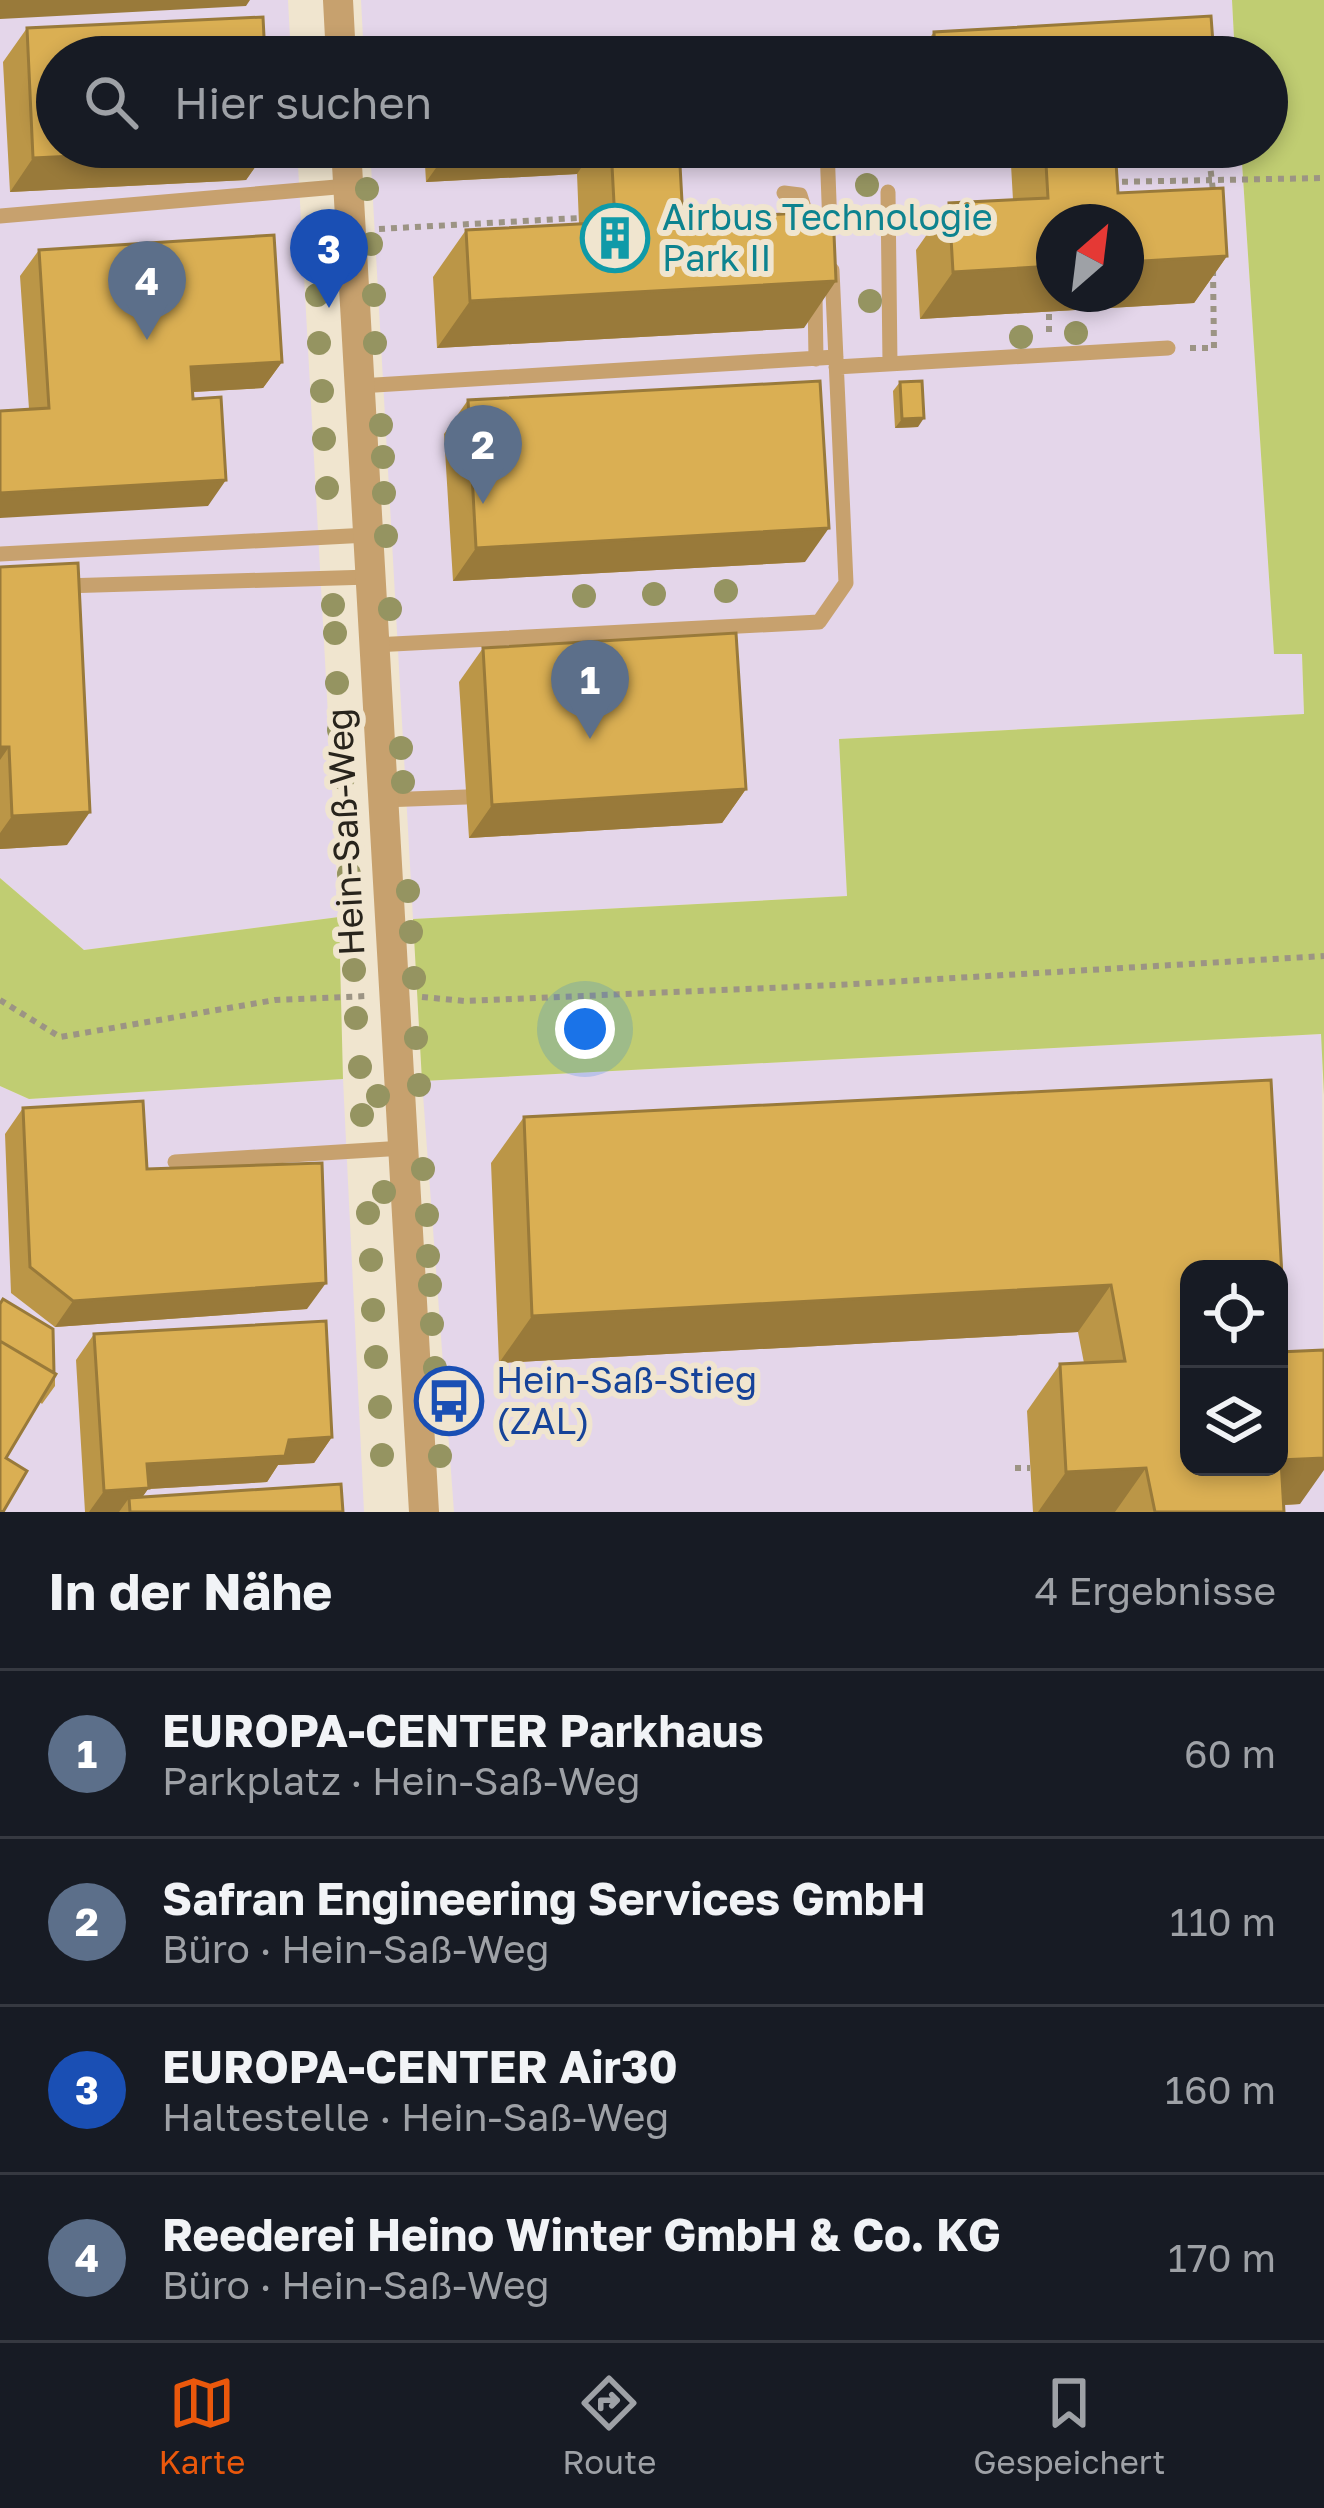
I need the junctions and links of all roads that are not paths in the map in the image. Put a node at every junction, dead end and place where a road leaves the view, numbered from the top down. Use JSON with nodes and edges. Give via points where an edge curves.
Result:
{"nodes":[{"id":1,"x":338,"y":0,"type":"edge"},
{"id":2,"x":340,"y":36,"type":"edge"},
{"id":3,"x":347,"y":168,"type":"edge"},
{"id":4,"x":828,"y":168,"type":"edge"},
{"id":5,"x":348,"y":186,"type":"junction"},
{"id":6,"x":888,"y":192,"type":"dead end"},
{"id":7,"x":784,"y":193,"type":"dead end"},
{"id":8,"x":0,"y":216,"type":"edge"},
{"id":9,"x":814,"y":239,"type":"edge"},
{"id":10,"x":814,"y":259,"type":"edge"},
{"id":11,"x":1168,"y":349,"type":"road end"},
{"id":12,"x":816,"y":359,"type":"junction"},
{"id":13,"x":836,"y":362,"type":"junction"},
{"id":14,"x":890,"y":364,"type":"junction"},
{"id":15,"x":359,"y":386,"type":"junction"},
{"id":16,"x":368,"y":535,"type":"junction"},
{"id":17,"x":0,"y":554,"type":"edge"},
{"id":18,"x":370,"y":577,"type":"junction"},
{"id":19,"x":46,"y":587,"type":"edge"},
{"id":20,"x":374,"y":645,"type":"junction"},
{"id":21,"x":466,"y":797,"type":"dead end"},
{"id":22,"x":382,"y":800,"type":"junction"},
{"id":23,"x":404,"y":1148,"type":"junction"},
{"id":24,"x":176,"y":1162,"type":"dead end"},
{"id":25,"x":424,"y":1512,"type":"edge"}],
"edges":[{"from":1,"to":2,"type":"street"},
{"from":3,"to":5,"type":"street","name":"Hein-Saß-Weg"},
{"from":4,"to":13,"type":"lane"},
{"from":5,"to":8,"type":"lane"},
{"from":5,"to":15,"type":"street","name":"Hein-Saß-Weg"},
{"from":6,"to":14,"type":"lane"},
{"from":7,"to":9,"type":"lane","via":[[800,195]]},
{"from":10,"to":12,"type":"lane"},
{"from":11,"to":14,"type":"lane"},
{"from":12,"to":13,"type":"lane"},
{"from":12,"to":15,"type":"lane"},
{"from":13,"to":14,"type":"lane"},
{"from":13,"to":20,"type":"lane","via":[[846,583],[819,622]]},
{"from":15,"to":16,"type":"street","name":"Hein-Saß-Weg"},
{"from":16,"to":17,"type":"lane"},
{"from":16,"to":18,"type":"street","name":"Hein-Saß-Weg"},
{"from":18,"to":19,"type":"lane"},
{"from":18,"to":20,"type":"street","name":"Hein-Saß-Weg"},
{"from":20,"to":22,"type":"street","name":"Hein-Saß-Weg"},
{"from":21,"to":22,"type":"lane"},
{"from":22,"to":23,"type":"street","name":"Hein-Saß-Weg"},
{"from":23,"to":24,"type":"lane"},
{"from":23,"to":25,"type":"street","name":"Hein-Saß-Weg"}]}
